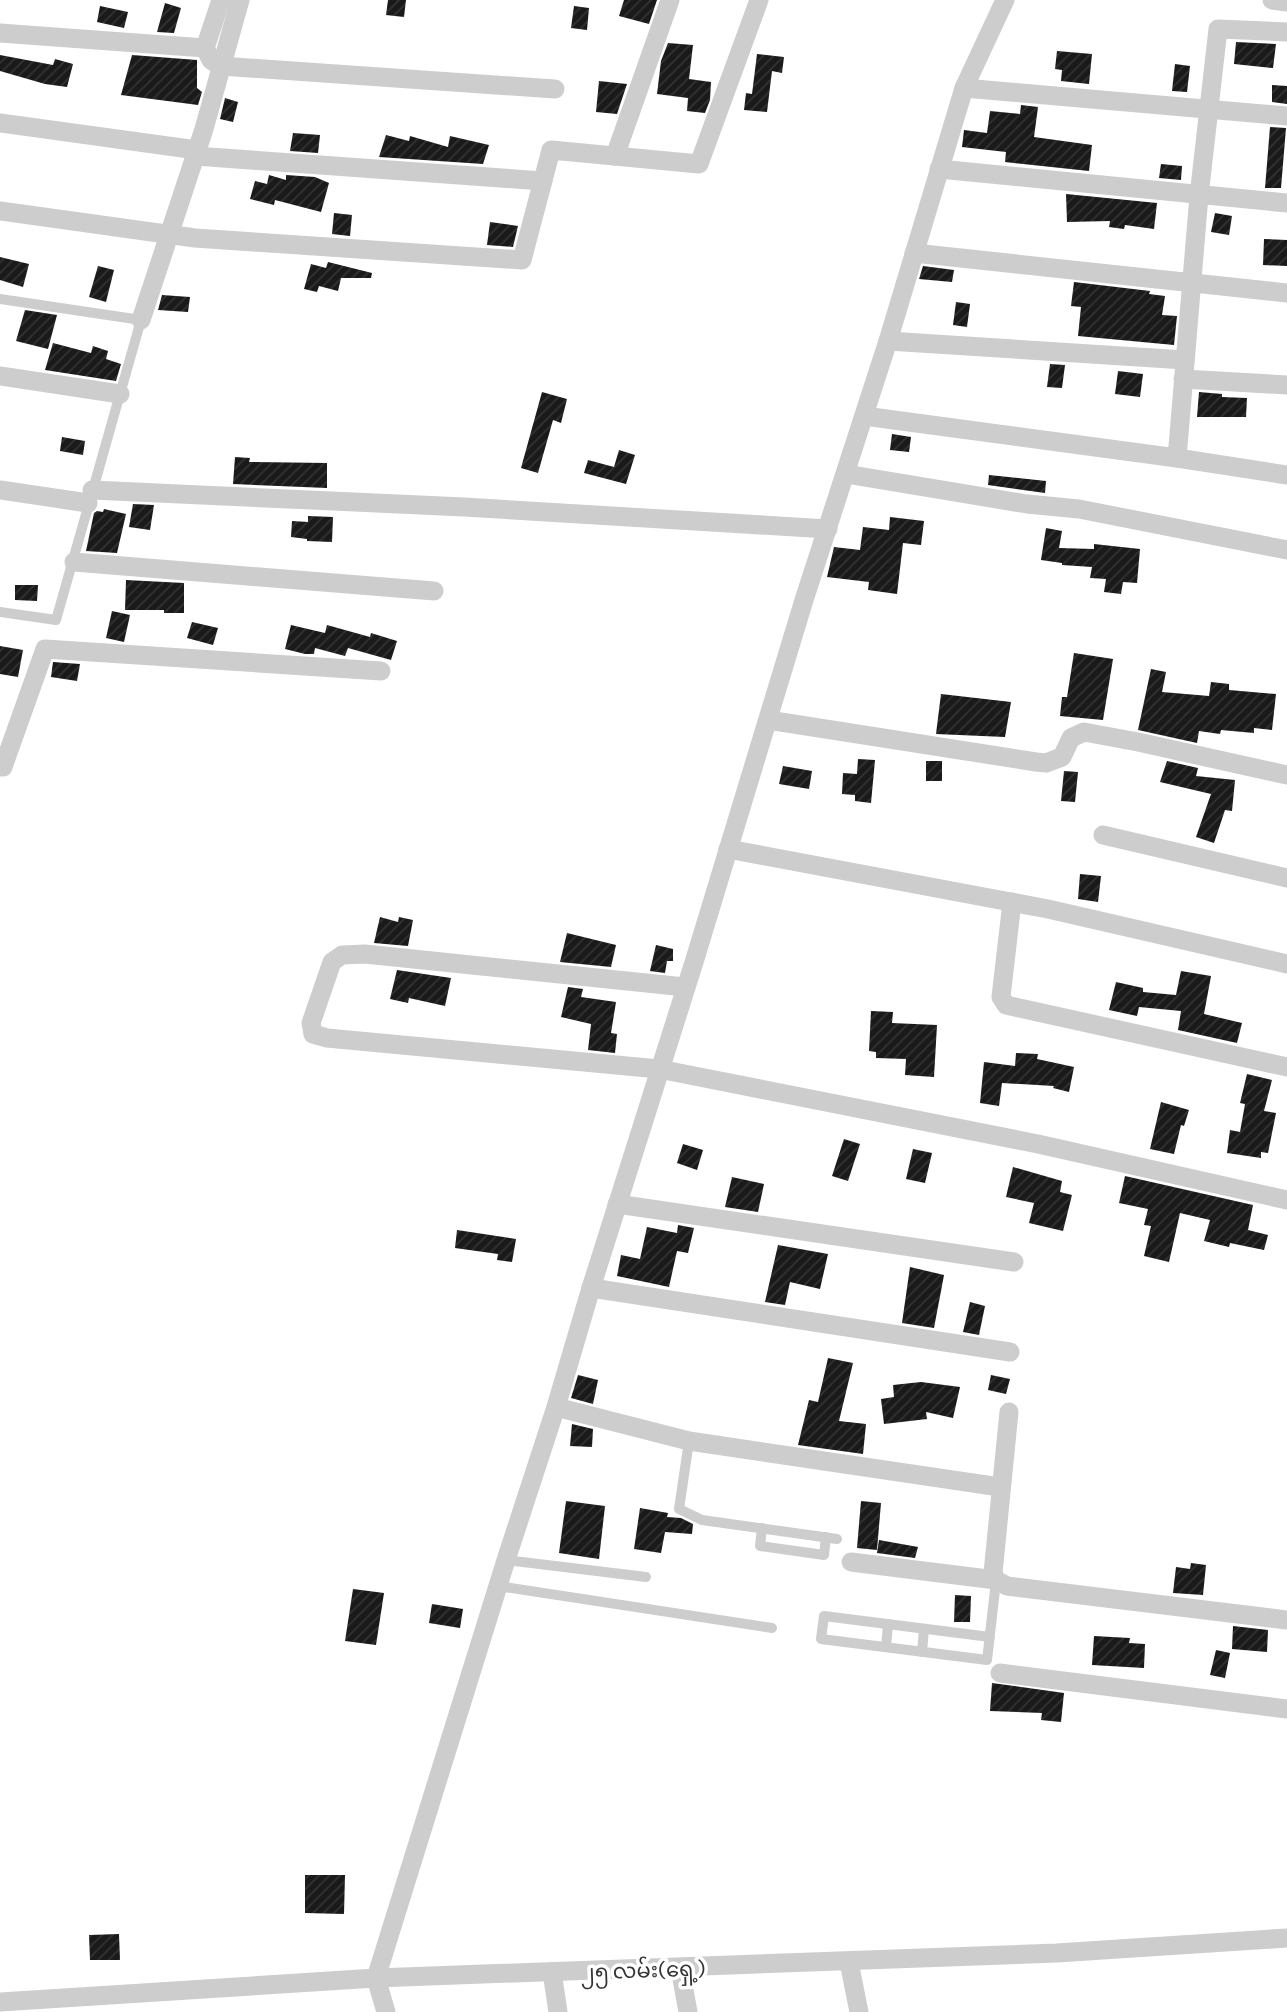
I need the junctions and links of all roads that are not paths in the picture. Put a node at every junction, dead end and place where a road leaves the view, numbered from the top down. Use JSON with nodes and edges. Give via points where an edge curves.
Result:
{"nodes":[{"id":1,"x":221,"y":0,"type":"edge"},
{"id":2,"x":240,"y":0,"type":"edge"},
{"id":3,"x":670,"y":0,"type":"edge"},
{"id":4,"x":759,"y":0,"type":"edge"},
{"id":5,"x":1005,"y":0,"type":"edge"},
{"id":6,"x":1272,"y":0,"type":"edge"},
{"id":7,"x":1287,"y":2,"type":"edge"},
{"id":8,"x":0,"y":33,"type":"edge"},
{"id":9,"x":1287,"y":33,"type":"edge"},
{"id":10,"x":205,"y":48,"type":"junction"},
{"id":11,"x":221,"y":66,"type":"junction"},
{"id":12,"x":964,"y":88,"type":"junction"},
{"id":13,"x":555,"y":89,"type":"dead end"},
{"id":14,"x":1209,"y":109,"type":"junction"},
{"id":15,"x":1287,"y":116,"type":"edge"},
{"id":16,"x":0,"y":123,"type":"edge"},
{"id":17,"x":196,"y":153,"type":"junction"},
{"id":18,"x":615,"y":156,"type":"junction"},
{"id":19,"x":939,"y":169,"type":"junction"},
{"id":20,"x":543,"y":181,"type":"junction"},
{"id":21,"x":1199,"y":196,"type":"junction"},
{"id":22,"x":1287,"y":203,"type":"edge"},
{"id":23,"x":0,"y":211,"type":"edge"},
{"id":24,"x":170,"y":233,"type":"junction"},
{"id":25,"x":914,"y":253,"type":"junction"},
{"id":26,"x":1192,"y":282,"type":"junction"},
{"id":27,"x":1287,"y":293,"type":"edge"},
{"id":28,"x":0,"y":299,"type":"edge"},
{"id":29,"x":141,"y":320,"type":"junction"},
{"id":30,"x":888,"y":341,"type":"junction"},
{"id":31,"x":1184,"y":369,"type":"junction"},
{"id":32,"x":0,"y":376,"type":"edge"},
{"id":33,"x":1287,"y":386,"type":"edge"},
{"id":34,"x":120,"y":394,"type":"junction"},
{"id":35,"x":864,"y":416,"type":"junction"},
{"id":36,"x":1177,"y":458,"type":"junction"},
{"id":37,"x":846,"y":474,"type":"junction"},
{"id":38,"x":1287,"y":475,"type":"edge"},
{"id":39,"x":0,"y":490,"type":"edge"},
{"id":40,"x":90,"y":497,"type":"junction"},
{"id":41,"x":828,"y":529,"type":"junction"},
{"id":42,"x":1287,"y":550,"type":"edge"},
{"id":43,"x":74,"y":562,"type":"junction"},
{"id":44,"x":434,"y":591,"type":"dead end"},
{"id":45,"x":0,"y":612,"type":"edge"},
{"id":46,"x":381,"y":671,"type":"dead end"},
{"id":47,"x":768,"y":720,"type":"junction"},
{"id":48,"x":1,"y":770,"type":"edge"},
{"id":49,"x":1287,"y":775,"type":"edge"},
{"id":50,"x":1103,"y":835,"type":"dead end"},
{"id":51,"x":728,"y":849,"type":"junction"},
{"id":52,"x":1287,"y":878,"type":"edge"},
{"id":53,"x":1012,"y":902,"type":"junction"},
{"id":54,"x":1287,"y":964,"type":"edge"},
{"id":55,"x":685,"y":987,"type":"junction"},
{"id":56,"x":1287,"y":1066,"type":"edge"},
{"id":57,"x":659,"y":1069,"type":"junction"},
{"id":58,"x":1287,"y":1200,"type":"edge"},
{"id":59,"x":617,"y":1204,"type":"junction"},
{"id":60,"x":1014,"y":1262,"type":"dead end"},
{"id":61,"x":590,"y":1288,"type":"junction"},
{"id":62,"x":1010,"y":1352,"type":"dead end"},
{"id":63,"x":556,"y":1407,"type":"junction"},
{"id":64,"x":1009,"y":1412,"type":"dead end"},
{"id":65,"x":689,"y":1441,"type":"junction"},
{"id":66,"x":1000,"y":1488,"type":"junction"},
{"id":67,"x":762,"y":1528,"type":"junction"},
{"id":68,"x":826,"y":1537,"type":"junction"},
{"id":69,"x":837,"y":1539,"type":"dead end"},
{"id":70,"x":506,"y":1560,"type":"junction"},
{"id":71,"x":850,"y":1562,"type":"dead end"},
{"id":72,"x":646,"y":1577,"type":"dead end"},
{"id":73,"x":996,"y":1580,"type":"junction"},
{"id":74,"x":498,"y":1586,"type":"junction"},
{"id":75,"x":1287,"y":1620,"type":"edge"},
{"id":76,"x":888,"y":1624,"type":"junction"},
{"id":77,"x":772,"y":1628,"type":"dead end"},
{"id":78,"x":924,"y":1629,"type":"junction"},
{"id":79,"x":990,"y":1637,"type":"junction"},
{"id":80,"x":886,"y":1647,"type":"junction"},
{"id":81,"x":922,"y":1652,"type":"junction"},
{"id":82,"x":1000,"y":1673,"type":"dead end"},
{"id":83,"x":1287,"y":1709,"type":"edge"},
{"id":84,"x":1287,"y":1938,"type":"edge"},
{"id":85,"x":849,"y":1962,"type":"junction"},
{"id":86,"x":680,"y":1968,"type":"junction"},
{"id":87,"x":552,"y":1972,"type":"junction"},
{"id":88,"x":376,"y":1978,"type":"junction"},
{"id":89,"x":0,"y":2002,"type":"edge"},
{"id":90,"x":89,"y":2005,"type":"edge"},
{"id":91,"x":386,"y":2012,"type":"edge"},
{"id":92,"x":558,"y":2012,"type":"edge"},
{"id":93,"x":688,"y":2012,"type":"edge"},
{"id":94,"x":859,"y":2012,"type":"edge"}],
"edges":[{"from":1,"to":10,"type":"street"},
{"from":2,"to":11,"type":"street"},
{"from":3,"to":18,"type":"street"},
{"from":4,"to":18,"type":"street","via":[[699,164]]},
{"from":5,"to":12,"type":"street"},
{"from":6,"to":7,"type":"street"},
{"from":8,"to":10,"type":"street"},
{"from":9,"to":14,"type":"street","via":[[1218,29]]},
{"from":10,"to":11,"type":"street"},
{"from":11,"to":13,"type":"street"},
{"from":11,"to":17,"type":"street"},
{"from":12,"to":14,"type":"street"},
{"from":12,"to":19,"type":"street"},
{"from":14,"to":15,"type":"street"},
{"from":14,"to":21,"type":"street"},
{"from":16,"to":17,"type":"street"},
{"from":17,"to":20,"type":"street"},
{"from":17,"to":24,"type":"street"},
{"from":18,"to":20,"type":"street","via":[[551,149]]},
{"from":19,"to":21,"type":"street"},
{"from":19,"to":25,"type":"street"},
{"from":20,"to":24,"type":"street","via":[[522,260]]},
{"from":21,"to":22,"type":"street"},
{"from":21,"to":26,"type":"street"},
{"from":23,"to":24,"type":"street"},
{"from":24,"to":29,"type":"street"},
{"from":25,"to":26,"type":"street"},
{"from":25,"to":30,"type":"street"},
{"from":26,"to":27,"type":"street"},
{"from":26,"to":31,"type":"street"},
{"from":28,"to":29,"type":"lane"},
{"from":29,"to":34,"type":"lane"},
{"from":30,"to":31,"type":"street"},
{"from":30,"to":35,"type":"street"},
{"from":31,"to":33,"type":"street"},
{"from":31,"to":36,"type":"street"},
{"from":32,"to":34,"type":"street"},
{"from":34,"to":40,"type":"lane"},
{"from":35,"to":36,"type":"street"},
{"from":35,"to":37,"type":"street"},
{"from":36,"to":38,"type":"street"},
{"from":37,"to":41,"type":"street"},
{"from":37,"to":42,"type":"street","via":[[1079,509]]},
{"from":39,"to":40,"type":"street"},
{"from":40,"to":41,"type":"street","via":[[478,508]]},
{"from":40,"to":43,"type":"lane"},
{"from":41,"to":47,"type":"street"},
{"from":43,"to":44,"type":"street"},
{"from":43,"to":45,"type":"lane","via":[[56,620]]},
{"from":46,"to":48,"type":"street","via":[[45,649]]},
{"from":47,"to":49,"type":"street","via":[[1046,763],[1062,757],[1071,738],[1084,732]]},
{"from":47,"to":51,"type":"street"},
{"from":50,"to":52,"type":"street"},
{"from":51,"to":53,"type":"street"},
{"from":51,"to":55,"type":"street"},
{"from":53,"to":54,"type":"street"},
{"from":53,"to":56,"type":"street","via":[[1001,997],[1006,1005]]},
{"from":55,"to":57,"type":"street"},
{"from":55,"to":57,"type":"street","via":[[365,954],[342,956],[332,962],[311,1023],[313,1034],[327,1038]]},
{"from":57,"to":58,"type":"street","via":[[1038,1144]]},
{"from":57,"to":59,"type":"street"},
{"from":59,"to":60,"type":"street"},
{"from":59,"to":61,"type":"street"},
{"from":61,"to":62,"type":"street"},
{"from":61,"to":63,"type":"street"},
{"from":63,"to":65,"type":"street"},
{"from":63,"to":70,"type":"street"},
{"from":64,"to":66,"type":"street"},
{"from":65,"to":66,"type":"street"},
{"from":65,"to":67,"type":"lane","via":[[680,1509],[702,1520]]},
{"from":66,"to":73,"type":"street"},
{"from":67,"to":68,"type":"lane"},
{"from":67,"to":68,"type":"lane","via":[[760,1546],[824,1555]]},
{"from":68,"to":69,"type":"lane"},
{"from":70,"to":72,"type":"lane"},
{"from":70,"to":74,"type":"street"},
{"from":71,"to":73,"type":"street"},
{"from":73,"to":75,"type":"street","via":[[1007,1586]]},
{"from":73,"to":79,"type":"lane"},
{"from":74,"to":77,"type":"lane"},
{"from":74,"to":88,"type":"street"},
{"from":76,"to":78,"type":"lane"},
{"from":76,"to":80,"type":"lane"},
{"from":76,"to":80,"type":"lane","via":[[824,1616],[821,1639]]},
{"from":78,"to":79,"type":"lane"},
{"from":78,"to":81,"type":"lane"},
{"from":79,"to":81,"type":"lane","via":[[987,1660]]},
{"from":80,"to":81,"type":"lane"},
{"from":82,"to":83,"type":"street"},
{"from":84,"to":85,"type":"street","name":"၂၅ လမ်း(ရှေ့)"},
{"from":85,"to":86,"type":"street","name":"၂၅ လမ်း(ရှေ့)"},
{"from":85,"to":94,"type":"street"},
{"from":86,"to":87,"type":"street","name":"၂၅ လမ်း(ရှေ့)"},
{"from":86,"to":93,"type":"street"},
{"from":87,"to":88,"type":"street","name":"၂၅ လမ်း(ရှေ့)"},
{"from":87,"to":92,"type":"street"},
{"from":88,"to":90,"type":"street","name":"၂၅ လမ်း(ရှေ့)"},
{"from":88,"to":91,"type":"street"},
{"from":89,"to":90,"type":"street","name":"၂၅ လမ်း(ရှေ့)"}]}
